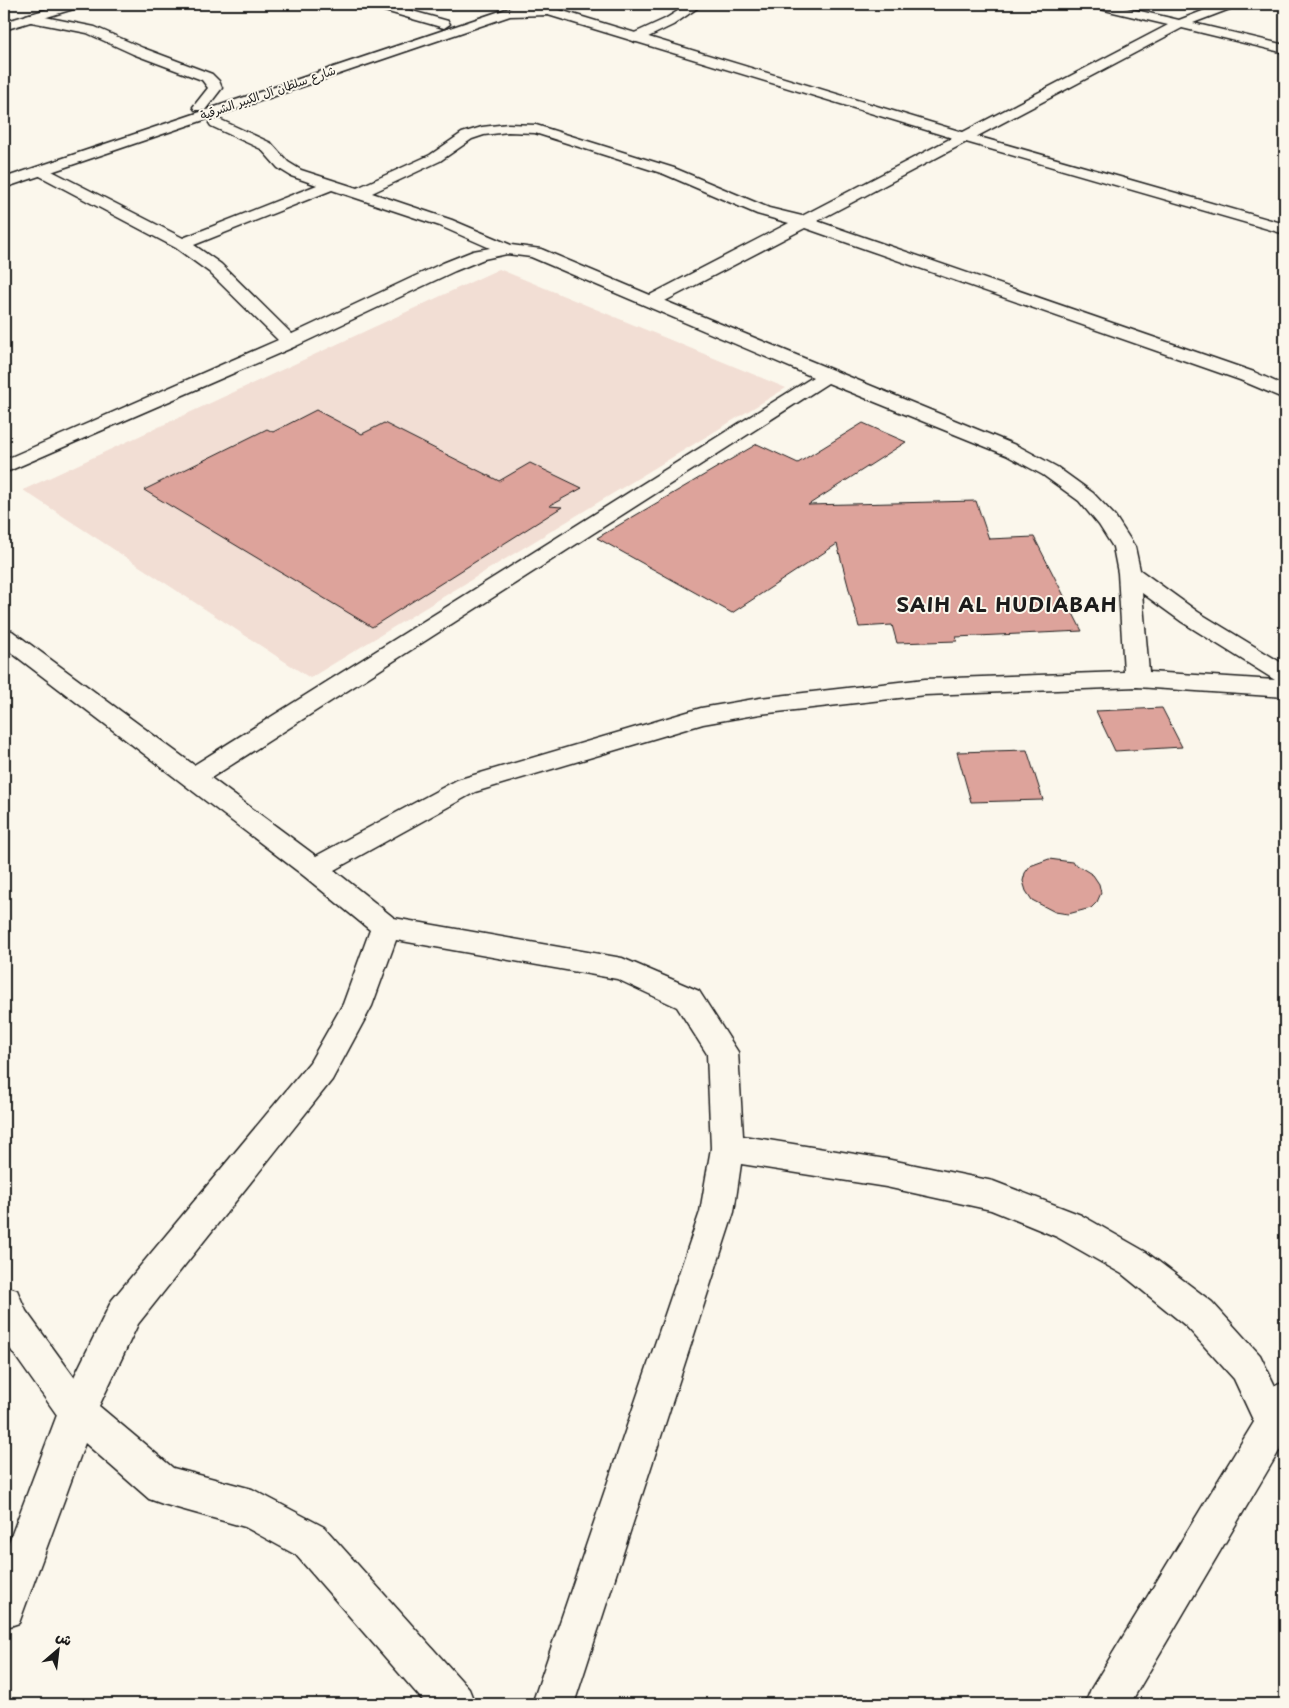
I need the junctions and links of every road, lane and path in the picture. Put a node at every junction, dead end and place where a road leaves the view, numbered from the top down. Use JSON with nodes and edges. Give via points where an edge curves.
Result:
{"nodes":[{"id":1,"x":76,"y":4,"type":"edge"},
{"id":2,"x":375,"y":4,"type":"edge"},
{"id":3,"x":532,"y":4,"type":"edge"},
{"id":4,"x":697,"y":4,"type":"edge"},
{"id":5,"x":1096,"y":4,"type":"edge"},
{"id":6,"x":1231,"y":4,"type":"edge"},
{"id":7,"x":548,"y":7,"type":"edge"},
{"id":8,"x":508,"y":8,"type":"edge"},
{"id":9,"x":30,"y":18,"type":"junction"},
{"id":10,"x":444,"y":24,"type":"junction"},
{"id":11,"x":1180,"y":24,"type":"junction"},
{"id":12,"x":4,"y":26,"type":"edge"},
{"id":13,"x":635,"y":38,"type":"junction"},
{"id":14,"x":1285,"y":49,"type":"edge"},
{"id":15,"x":200,"y":107,"type":"junction"},
{"id":16,"x":216,"y":123,"type":"dead end"},
{"id":17,"x":964,"y":137,"type":"junction"},
{"id":18,"x":41,"y":171,"type":"junction"},
{"id":19,"x":4,"y":172,"type":"edge"},
{"id":20,"x":4,"y":183,"type":"edge"},
{"id":21,"x":332,"y":185,"type":"junction"},
{"id":22,"x":358,"y":194,"type":"junction"},
{"id":23,"x":1238,"y":216,"type":"junction"},
{"id":24,"x":804,"y":222,"type":"junction"},
{"id":25,"x":1285,"y":229,"type":"edge"},
{"id":26,"x":1285,"y":239,"type":"edge"},
{"id":27,"x":182,"y":244,"type":"junction"},
{"id":28,"x":507,"y":249,"type":"junction"},
{"id":29,"x":651,"y":302,"type":"junction"},
{"id":30,"x":290,"y":342,"type":"junction"},
{"id":31,"x":826,"y":376,"type":"junction"},
{"id":32,"x":1285,"y":393,"type":"edge"},
{"id":33,"x":4,"y":467,"type":"edge"},
{"id":34,"x":1128,"y":574,"type":"junction"},
{"id":35,"x":4,"y":636,"type":"edge"},
{"id":36,"x":1285,"y":676,"type":"edge"},
{"id":37,"x":1137,"y":679,"type":"junction"},
{"id":38,"x":1285,"y":689,"type":"edge"},
{"id":39,"x":194,"y":778,"type":"junction"},
{"id":40,"x":314,"y":870,"type":"junction"},
{"id":41,"x":386,"y":927,"type":"junction"},
{"id":42,"x":727,"y":1148,"type":"junction"},
{"id":43,"x":4,"y":1302,"type":"edge"},
{"id":44,"x":77,"y":1412,"type":"junction"},
{"id":45,"x":1280,"y":1412,"type":"edge"},
{"id":46,"x":4,"y":1608,"type":"edge"},
{"id":47,"x":454,"y":1704,"type":"edge"},
{"id":48,"x":552,"y":1704,"type":"edge"},
{"id":49,"x":1106,"y":1704,"type":"edge"}],
"edges":[{"from":1,"to":9,"type":"street"},
{"from":2,"to":10,"type":"street"},
{"from":3,"to":8,"type":"street","name":"شارع سلطان آل الكبير الشرقية"},
{"from":4,"to":13,"type":"street"},
{"from":5,"to":11,"type":"street"},
{"from":6,"to":11,"type":"street"},
{"from":7,"to":8,"type":"street"},
{"from":7,"to":13,"type":"street"},
{"from":8,"to":10,"type":"street","name":"شارع سلطان آل الكبير الشرقية"},
{"from":8,"to":18,"type":"street","name":"شارع سلطان آل الكبير الشرقية"},
{"from":9,"to":12,"type":"street"},
{"from":9,"to":15,"type":"street","via":[[91,30],[207,77],[215,88]]},
{"from":10,"to":15,"type":"street","name":"شارع سلطان آل الكبير الشرقية"},
{"from":11,"to":14,"type":"street"},
{"from":11,"to":17,"type":"street"},
{"from":13,"to":17,"type":"street"},
{"from":15,"to":19,"type":"street","name":"شارع سلطان آل الكبير الشرقية"},
{"from":16,"to":21,"type":"street","via":[[266,146],[283,165],[296,173]]},
{"from":17,"to":23,"type":"street"},
{"from":17,"to":24,"type":"street"},
{"from":18,"to":20,"type":"street","name":"شارع سلطان آل الكبير الشرقية"},
{"from":18,"to":27,"type":"street"},
{"from":21,"to":22,"type":"street"},
{"from":21,"to":27,"type":"street"},
{"from":22,"to":24,"type":"street","via":[[435,158],[467,136],[508,128],[536,129],[669,171],[757,208]]},
{"from":22,"to":28,"type":"street","via":[[446,223]]},
{"from":23,"to":25,"type":"street"},
{"from":23,"to":26,"type":"street"},
{"from":24,"to":29,"type":"street"},
{"from":24,"to":32,"type":"street","via":[[1247,376]]},
{"from":27,"to":30,"type":"street","via":[[215,268]]},
{"from":28,"to":29,"type":"street","via":[[535,253]]},
{"from":28,"to":30,"type":"street","via":[[479,255],[449,267]]},
{"from":29,"to":31,"type":"street"},
{"from":30,"to":33,"type":"street"},
{"from":31,"to":34,"type":"street","via":[[1013,451],[1050,471],[1086,497],[1108,521],[1124,547]]},
{"from":31,"to":39,"type":"street"},
{"from":34,"to":36,"type":"street"},
{"from":34,"to":37,"type":"street"},
{"from":35,"to":39,"type":"street"},
{"from":37,"to":38,"type":"street"},
{"from":37,"to":40,"type":"street","via":[[925,687],[701,716],[466,786]]},
{"from":39,"to":40,"type":"street"},
{"from":40,"to":41,"type":"street"},
{"from":41,"to":42,"type":"street","via":[[622,969],[688,999],[722,1052]]},
{"from":41,"to":44,"type":"street","via":[[357,1006],[321,1071],[125,1312]]},
{"from":42,"to":45,"type":"street","via":[[886,1172],[993,1196],[1069,1226],[1134,1262],[1199,1314],[1247,1367]]},
{"from":42,"to":48,"type":"street","via":[[717,1212]]},
{"from":43,"to":44,"type":"street","via":[[12,1322]]},
{"from":44,"to":46,"type":"street"},
{"from":44,"to":47,"type":"street","via":[[163,1485],[252,1509],[310,1542]]},
{"from":45,"to":49,"type":"street"}]}
